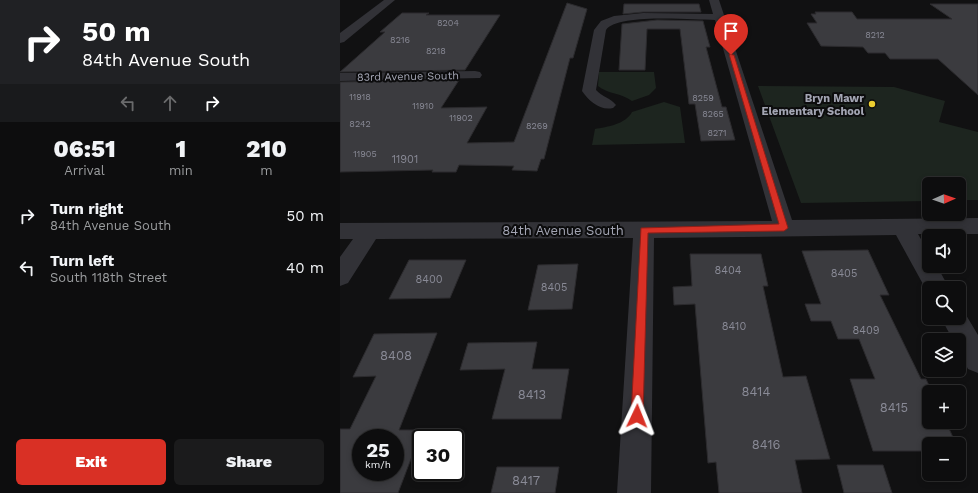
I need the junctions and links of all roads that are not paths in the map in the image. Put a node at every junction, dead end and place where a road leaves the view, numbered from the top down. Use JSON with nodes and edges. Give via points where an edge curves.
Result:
{"nodes":[{"id":1,"x":390,"y":0,"type":"edge"},
{"id":2,"x":714,"y":0,"type":"edge"},
{"id":3,"x":720,"y":17,"type":"junction"},
{"id":4,"x":340,"y":39,"type":"edge"},
{"id":5,"x":475,"y":75,"type":"dead end"},
{"id":6,"x":340,"y":77,"type":"edge"},
{"id":7,"x":608,"y":105,"type":"dead end"},
{"id":8,"x":902,"y":226,"type":"junction"},
{"id":9,"x":978,"y":226,"type":"edge"},
{"id":10,"x":784,"y":228,"type":"junction"},
{"id":11,"x":370,"y":230,"type":"junction"},
{"id":12,"x":644,"y":230,"type":"junction"},
{"id":13,"x":340,"y":231,"type":"edge"},
{"id":14,"x":340,"y":276,"type":"edge"},
{"id":15,"x":933,"y":281,"type":"edge"},
{"id":16,"x":958,"y":325,"type":"edge"},
{"id":17,"x":978,"y":360,"type":"edge"},
{"id":18,"x":634,"y":493,"type":"edge"}],
"edges":[{"from":1,"to":4,"type":"street"},
{"from":2,"to":3,"type":"street"},
{"from":3,"to":7,"type":"street","via":[[631,17],[606,22],[600,30],[589,91],[596,99]]},
{"from":3,"to":10,"type":"street"},
{"from":5,"to":6,"type":"street","name":"83rd Avenue South"},
{"from":8,"to":9,"type":"street","name":"84th Avenue South"},
{"from":8,"to":10,"type":"street","name":"84th Avenue South"},
{"from":8,"to":15,"type":"street"},
{"from":10,"to":12,"type":"street","name":"84th Avenue South"},
{"from":11,"to":12,"type":"street","name":"84th Avenue South"},
{"from":11,"to":13,"type":"street","name":"84th Avenue South"},
{"from":11,"to":14,"type":"street"},
{"from":12,"to":18,"type":"street"},
{"from":16,"to":17,"type":"street"}]}
